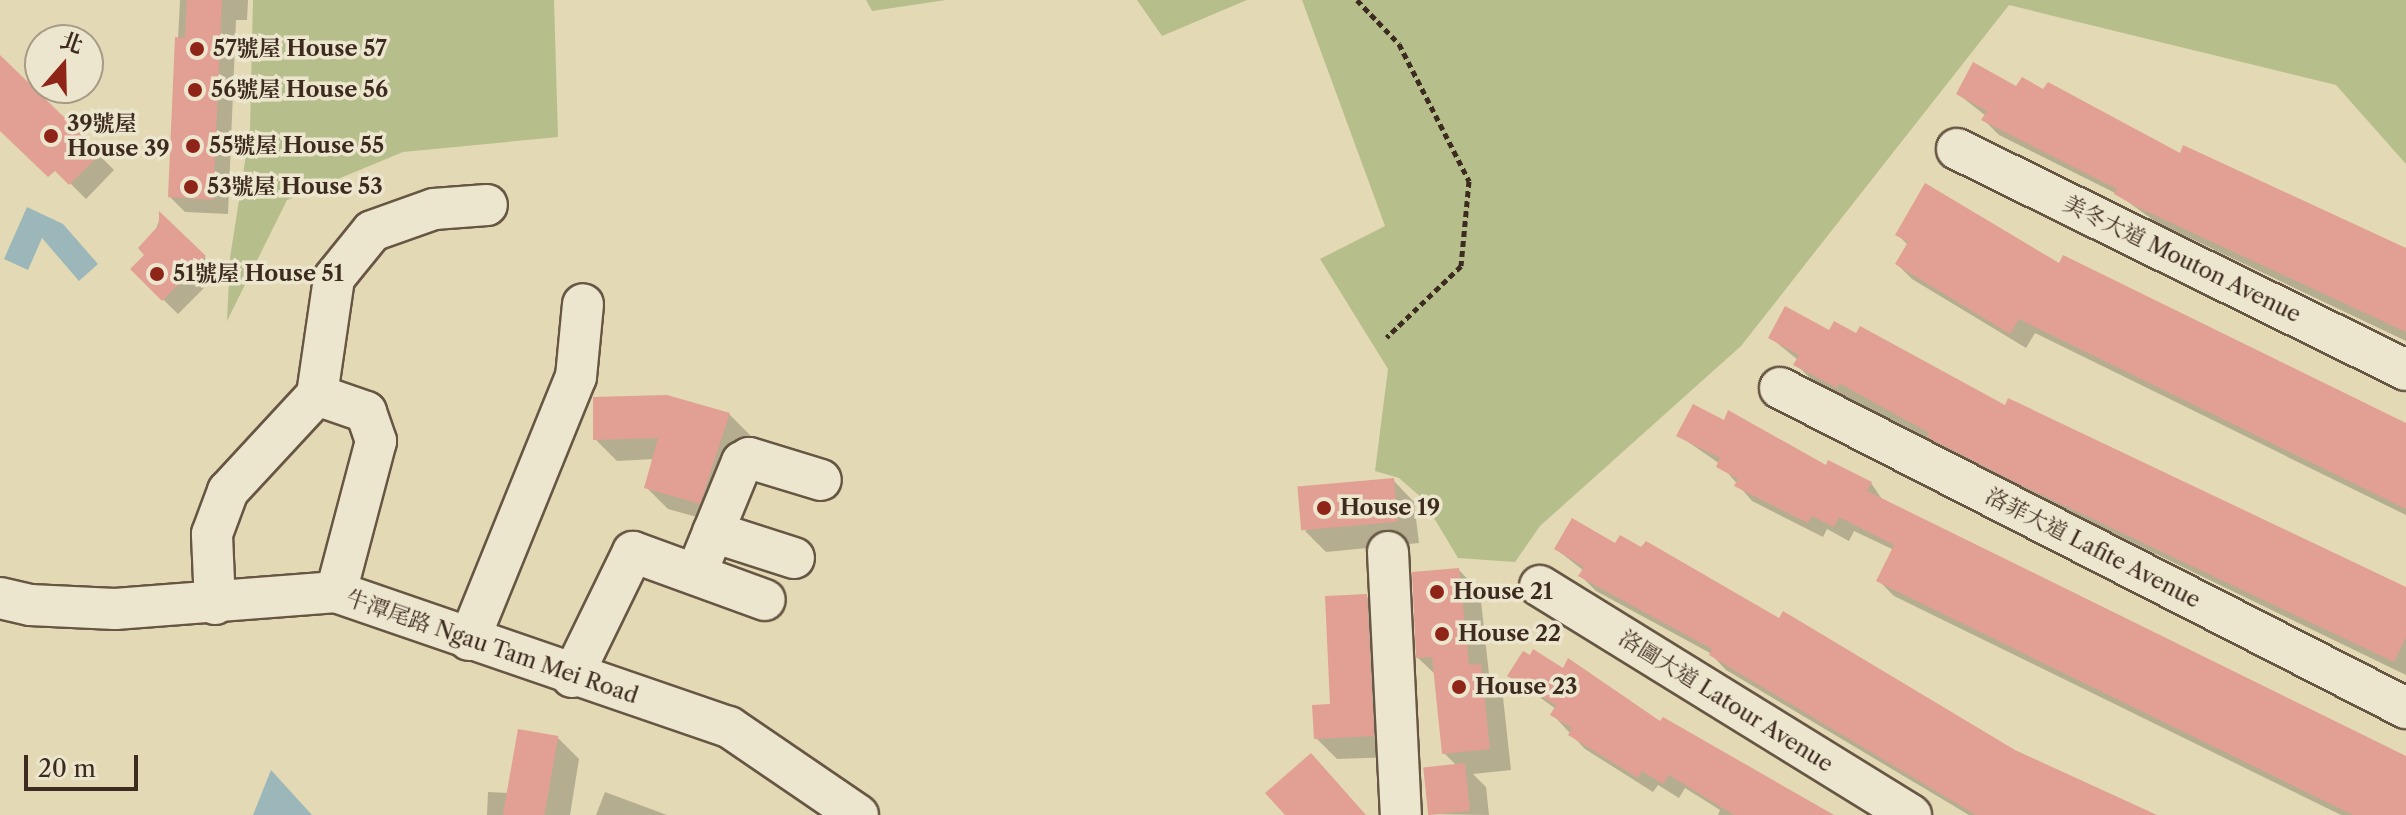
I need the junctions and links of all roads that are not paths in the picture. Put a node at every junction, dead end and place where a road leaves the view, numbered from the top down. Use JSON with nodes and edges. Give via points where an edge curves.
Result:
{"nodes":[{"id":1,"x":1957,"y":149,"type":"dead end"},
{"id":2,"x":487,"y":205,"type":"dead end"},
{"id":3,"x":583,"y":304,"type":"dead end"},
{"id":4,"x":2406,"y":370,"type":"edge"},
{"id":5,"x":1780,"y":388,"type":"dead end"},
{"id":6,"x":317,"y":395,"type":"junction"},
{"id":7,"x":821,"y":480,"type":"dead end"},
{"id":8,"x":713,"y":532,"type":"junction"},
{"id":9,"x":1388,"y":552,"type":"dead end"},
{"id":10,"x":794,"y":558,"type":"dead end"},
{"id":11,"x":696,"y":574,"type":"junction"},
{"id":12,"x":1540,"y":586,"type":"dead end"},
{"id":13,"x":336,"y":592,"type":"junction"},
{"id":14,"x":0,"y":598,"type":"edge"},
{"id":15,"x":765,"y":600,"type":"dead end"},
{"id":16,"x":215,"y":604,"type":"junction"},
{"id":17,"x":469,"y":640,"type":"junction"},
{"id":18,"x":572,"y":677,"type":"junction"},
{"id":19,"x":2406,"y":708,"type":"edge"},
{"id":20,"x":858,"y":815,"type":"edge"},
{"id":21,"x":1401,"y":815,"type":"edge"},
{"id":22,"x":1911,"y":815,"type":"edge"}],
"edges":[{"from":1,"to":4,"type":"street","name":"美冬大道 Mouton Avenue"},
{"from":2,"to":6,"type":"street","via":[[434,209],[372,231],[334,278]]},
{"from":3,"to":17,"type":"street","via":[[576,377]]},
{"from":5,"to":19,"type":"street","name":"洛菲大道 Lafite Avenue"},
{"from":6,"to":13,"type":"street","via":[[366,412],[376,441]]},
{"from":6,"to":16,"type":"street","via":[[228,491],[212,534]]},
{"from":7,"to":8,"type":"street","via":[[749,458],[740,467]]},
{"from":8,"to":10,"type":"street"},
{"from":8,"to":11,"type":"street"},
{"from":9,"to":21,"type":"street"},
{"from":11,"to":15,"type":"street"},
{"from":11,"to":18,"type":"street","via":[[641,554],[628,556]]},
{"from":12,"to":22,"type":"street","name":"洛圖大道 Latour Avenue"},
{"from":13,"to":16,"type":"street","name":"牛潭尾路 Ngau Tam Mei Road"},
{"from":13,"to":17,"type":"street","name":"牛潭尾路 Ngau Tam Mei Road"},
{"from":14,"to":16,"type":"street","name":"牛潭尾路 Ngau Tam Mei Road","via":[[30,605],[115,609]]},
{"from":17,"to":18,"type":"street","name":"牛潭尾路 Ngau Tam Mei Road"},
{"from":18,"to":20,"type":"street","name":"牛潭尾路 Ngau Tam Mei Road","via":[[729,727]]}]}
